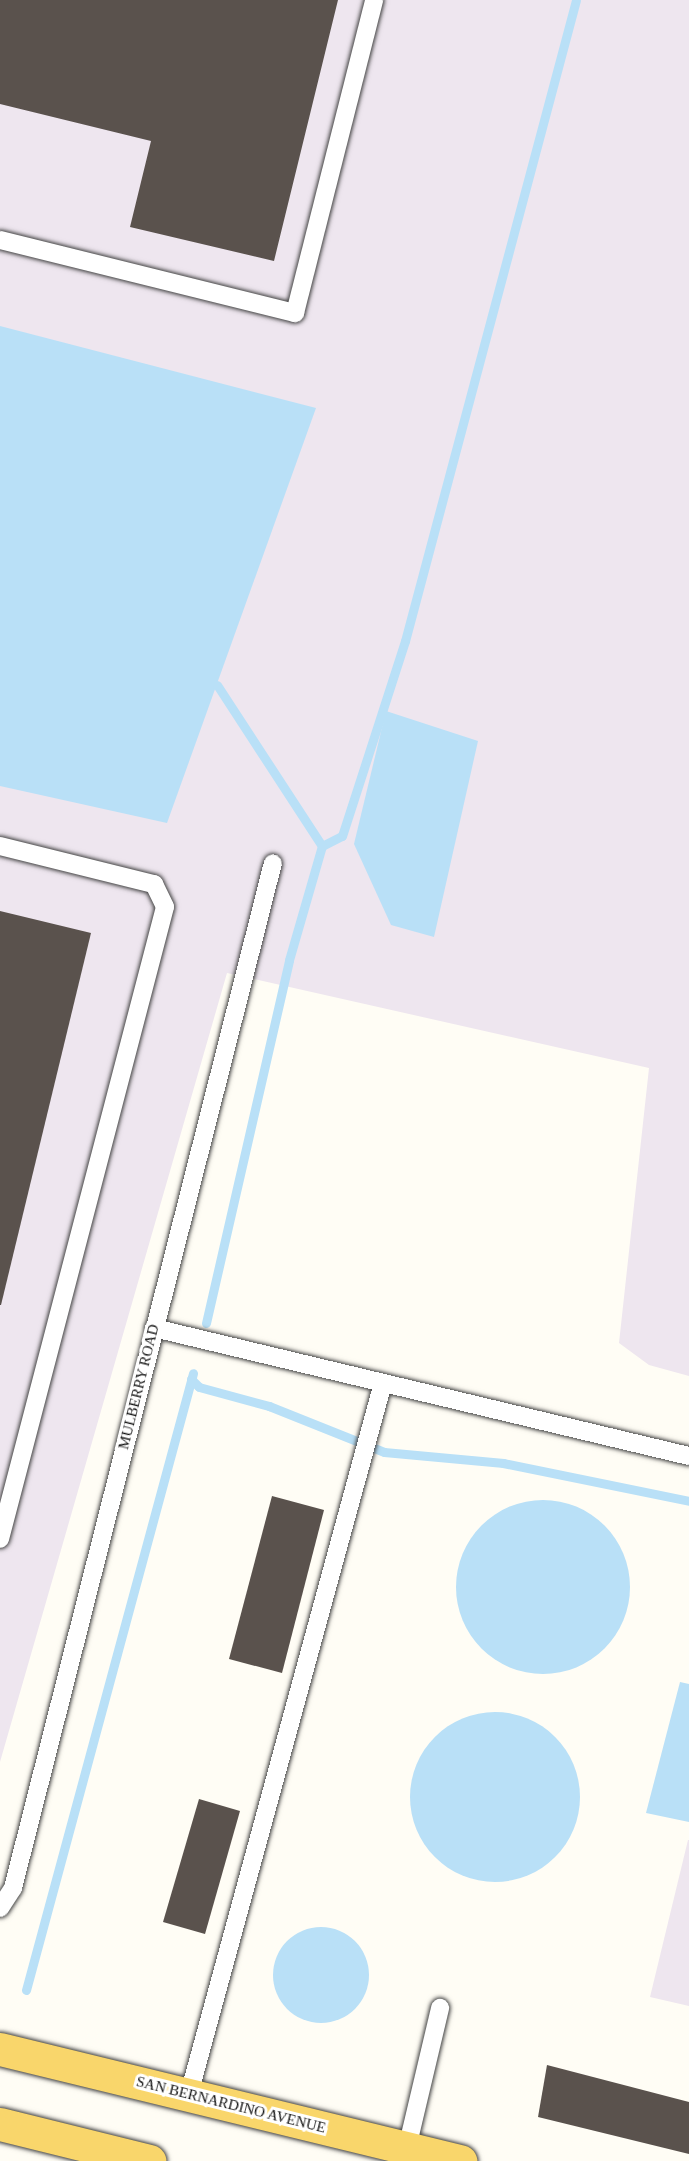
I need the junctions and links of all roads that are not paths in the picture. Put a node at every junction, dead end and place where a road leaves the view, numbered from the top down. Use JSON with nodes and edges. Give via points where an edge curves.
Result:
{"nodes":[{"id":1,"x":374,"y":0,"type":"edge"},
{"id":2,"x":0,"y":240,"type":"edge"},
{"id":3,"x":0,"y":846,"type":"edge"},
{"id":4,"x":273,"y":863,"type":"dead end"},
{"id":5,"x":154,"y":1328,"type":"junction"},
{"id":6,"x":383,"y":1383,"type":"junction"},
{"id":7,"x":689,"y":1456,"type":"edge"},
{"id":8,"x":0,"y":1539,"type":"edge"},
{"id":9,"x":0,"y":1908,"type":"edge"},
{"id":10,"x":440,"y":2008,"type":"dead end"},
{"id":11,"x":0,"y":2049,"type":"edge"},
{"id":12,"x":189,"y":2094,"type":"junction"},
{"id":13,"x":0,"y":2124,"type":"edge"},
{"id":14,"x":407,"y":2148,"type":"junction"},
{"id":15,"x":150,"y":2161,"type":"edge"},
{"id":16,"x":461,"y":2161,"type":"edge"}],
"edges":[{"from":1,"to":2,"type":"lane","via":[[295,313]]},
{"from":3,"to":8,"type":"lane","via":[[154,884],[165,907]]},
{"from":4,"to":5,"type":"lane","name":"MULBERRY ROAD"},
{"from":5,"to":6,"type":"lane"},
{"from":5,"to":9,"type":"lane","name":"MULBERRY ROAD","via":[[13,1888]]},
{"from":6,"to":7,"type":"lane"},
{"from":6,"to":12,"type":"lane"},
{"from":10,"to":14,"type":"lane"},
{"from":11,"to":12,"type":"main road","name":"SAN BERNARDINO AVENUE"},
{"from":12,"to":14,"type":"main road","name":"SAN BERNARDINO AVENUE"},
{"from":13,"to":15,"type":"main road"},
{"from":14,"to":16,"type":"main road","name":"SAN BERNARDINO AVENUE"}]}
